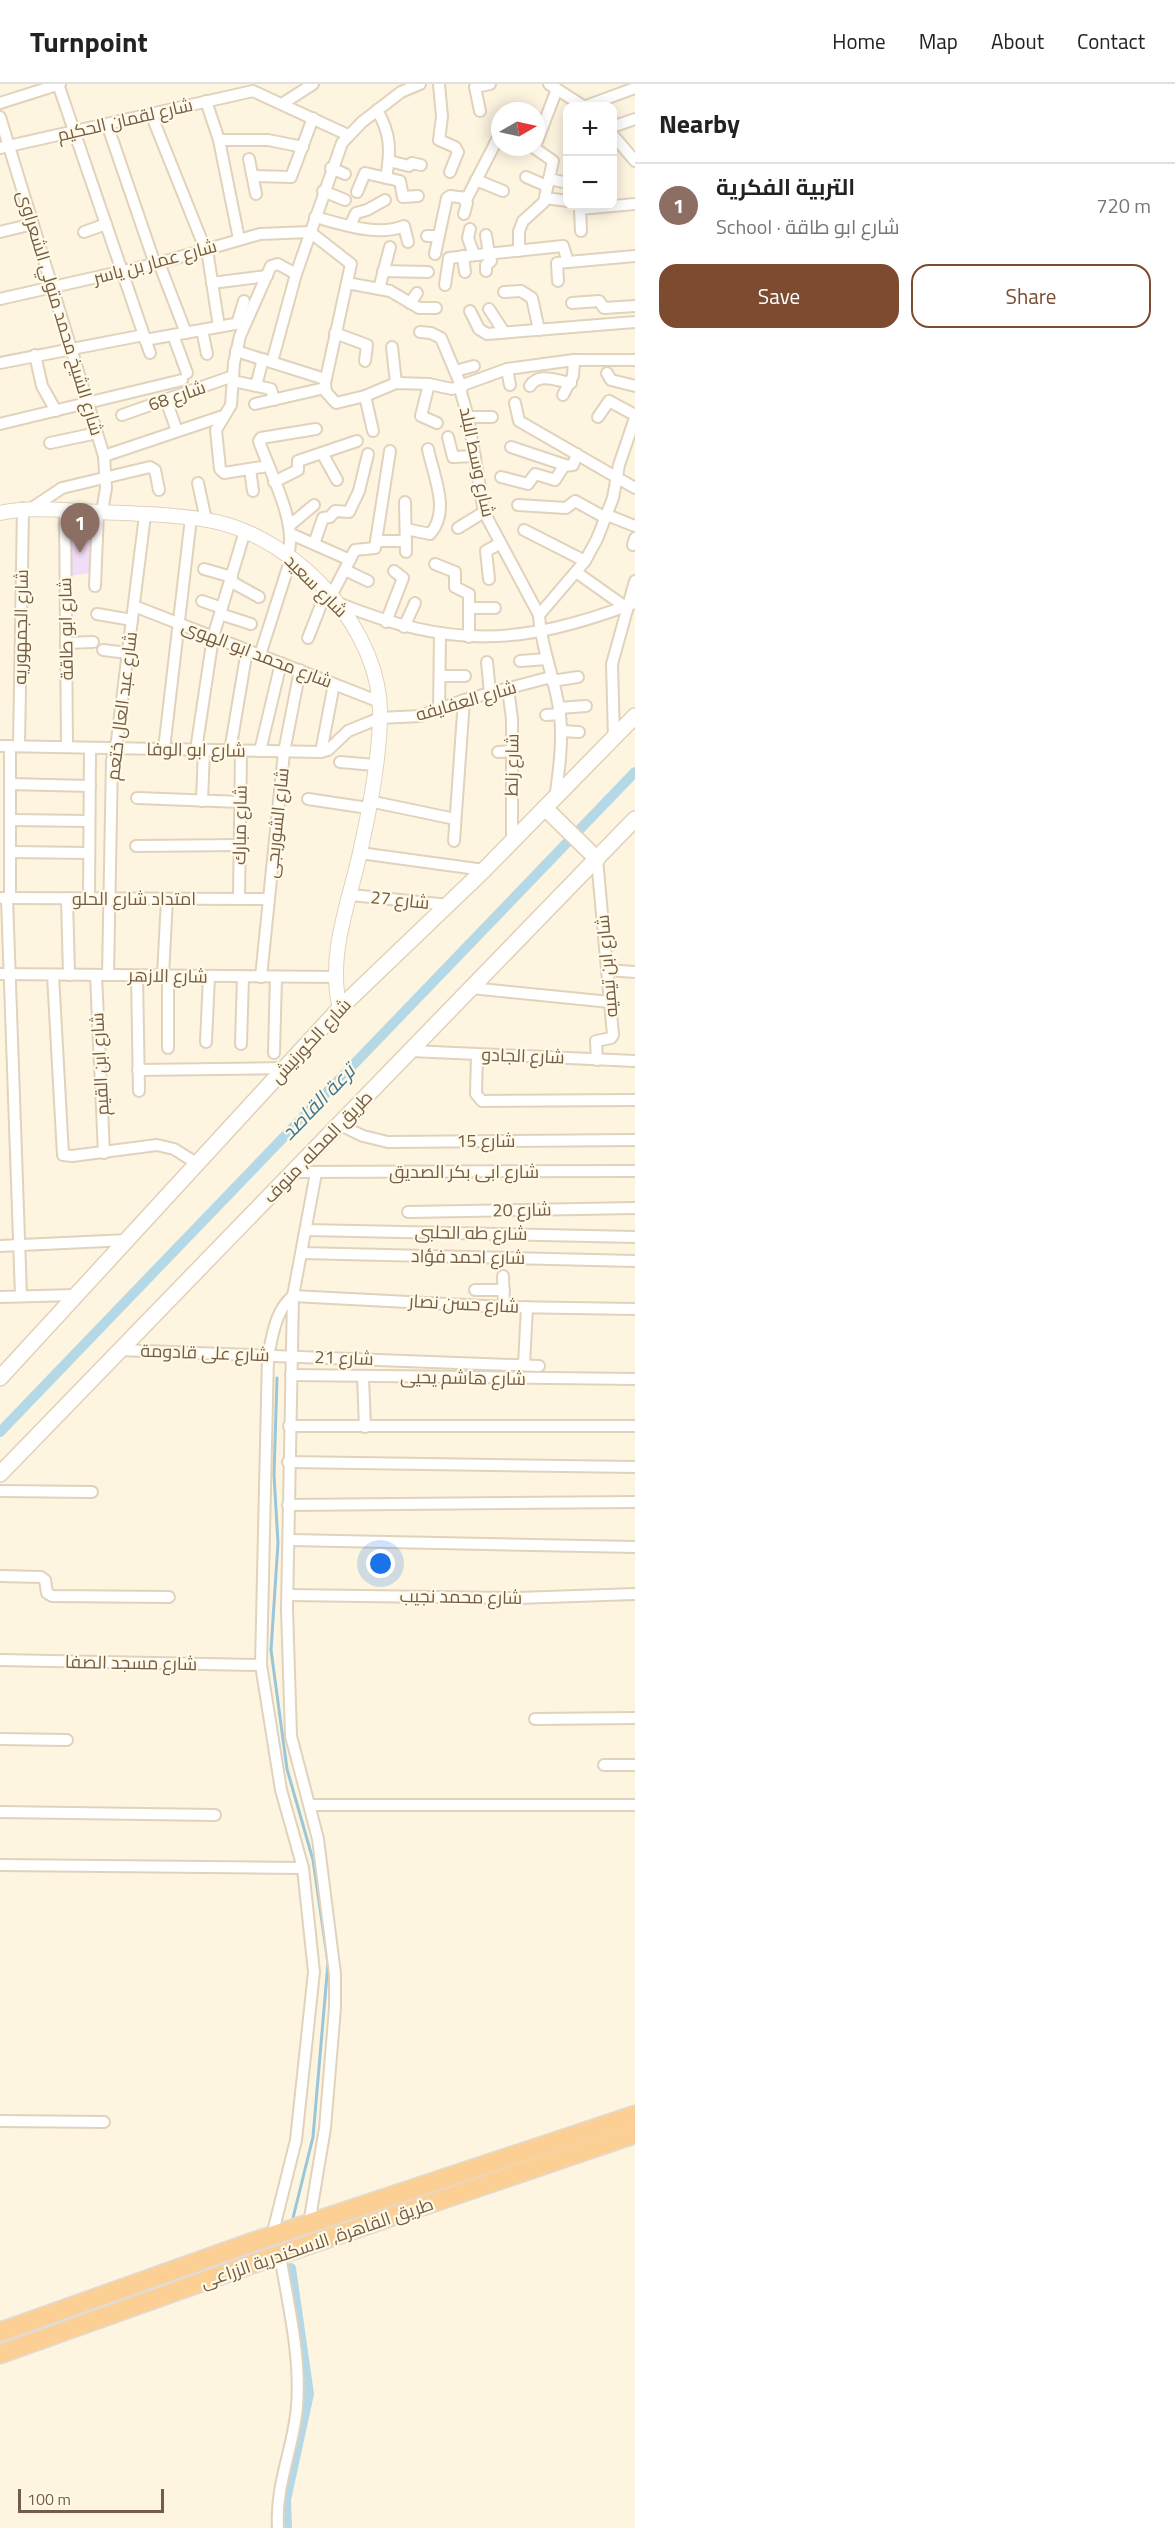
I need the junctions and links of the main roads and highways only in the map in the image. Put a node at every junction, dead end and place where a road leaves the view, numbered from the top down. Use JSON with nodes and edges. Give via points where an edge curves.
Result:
{"nodes":[{"id":1,"x":635,"y":716,"type":"edge"},
{"id":2,"x":553,"y":809,"type":"junction"},
{"id":3,"x":635,"y":819,"type":"edge"},
{"id":4,"x":629,"y":834,"type":"edge"},
{"id":5,"x":594,"y":855,"type":"junction"},
{"id":6,"x":0,"y":1377,"type":"edge"},
{"id":7,"x":0,"y":1474,"type":"edge"},
{"id":8,"x":635,"y":2115,"type":"edge"},
{"id":9,"x":635,"y":2134,"type":"edge"},
{"id":10,"x":0,"y":2332,"type":"edge"},
{"id":11,"x":0,"y":2354,"type":"edge"}],
"edges":[{"from":1,"to":2,"type":"main road","name":"شارع الكورنيش"},
{"from":2,"to":5,"type":"main road"},
{"from":2,"to":6,"type":"main road","name":"شارع الكورنيش","via":[[512,843],[340,1008]]},
{"from":3,"to":4,"type":"main road","name":"طريق المحله, منوف"},
{"from":4,"to":5,"type":"main road","name":"طريق المحله, منوف"},
{"from":5,"to":7,"type":"main road","name":"طريق المحله, منوف","via":[[411,1052]]},
{"from":8,"to":10,"type":"highway","name":"طريق القاهرة, الاسكندرية الزراعى","via":[[309,2223]]},
{"from":9,"to":11,"type":"highway","name":"طريق القاهرة, الاسكندرية الزراعى"}]}
